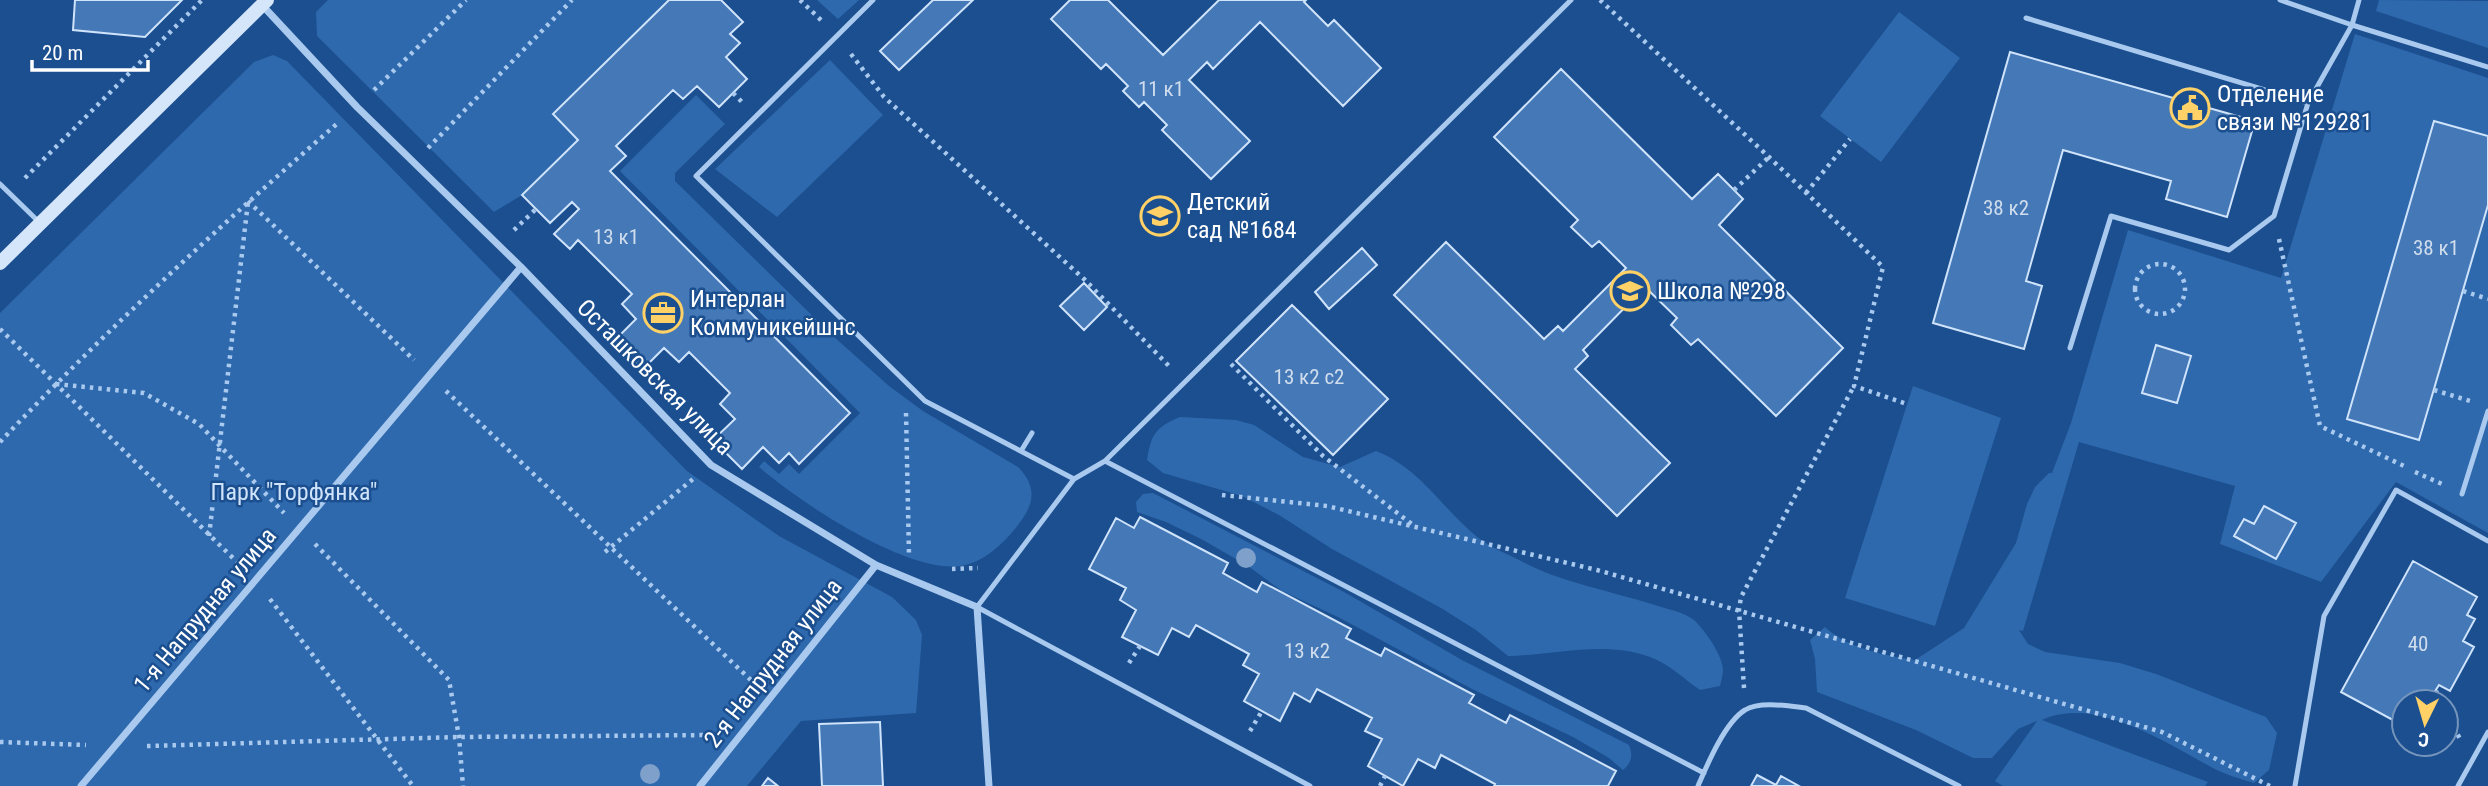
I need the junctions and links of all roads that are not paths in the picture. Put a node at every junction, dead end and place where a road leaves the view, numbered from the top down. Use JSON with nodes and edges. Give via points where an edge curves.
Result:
{"nodes":[{"id":1,"x":873,"y":0,"type":"edge"},
{"id":2,"x":1571,"y":0,"type":"edge"},
{"id":3,"x":2280,"y":0,"type":"edge"},
{"id":4,"x":2359,"y":0,"type":"edge"},
{"id":5,"x":264,"y":2,"type":"edge"},
{"id":6,"x":2026,"y":18,"type":"dead end"},
{"id":7,"x":2352,"y":25,"type":"junction"},
{"id":8,"x":2488,"y":67,"type":"edge"},
{"id":9,"x":2308,"y":103,"type":"junction"},
{"id":10,"x":0,"y":184,"type":"edge"},
{"id":11,"x":40,"y":223,"type":"junction"},
{"id":12,"x":0,"y":263,"type":"edge"},
{"id":13,"x":521,"y":267,"type":"junction"},
{"id":14,"x":2070,"y":348,"type":"dead end"},
{"id":15,"x":2488,"y":411,"type":"edge"},
{"id":16,"x":1032,"y":433,"type":"dead end"},
{"id":17,"x":1021,"y":451,"type":"junction"},
{"id":18,"x":1105,"y":461,"type":"junction"},
{"id":19,"x":1074,"y":478,"type":"junction"},
{"id":20,"x":2462,"y":494,"type":"road end"},
{"id":21,"x":2488,"y":541,"type":"edge"},
{"id":22,"x":876,"y":565,"type":"junction"},
{"id":23,"x":977,"y":607,"type":"junction"},
{"id":24,"x":2488,"y":732,"type":"edge"},
{"id":25,"x":1704,"y":773,"type":"junction"},
{"id":26,"x":81,"y":786,"type":"edge"},
{"id":27,"x":700,"y":786,"type":"edge"},
{"id":28,"x":989,"y":786,"type":"edge"},
{"id":29,"x":1310,"y":786,"type":"edge"},
{"id":30,"x":1698,"y":786,"type":"edge"},
{"id":31,"x":1959,"y":786,"type":"edge"},
{"id":32,"x":2295,"y":786,"type":"edge"},
{"id":33,"x":2458,"y":786,"type":"edge"}],
"edges":[{"from":1,"to":17,"type":"lane","via":[[696,176],[925,401]]},
{"from":2,"to":18,"type":"lane"},
{"from":3,"to":7,"type":"lane"},
{"from":4,"to":7,"type":"lane"},
{"from":5,"to":11,"type":"street"},
{"from":5,"to":13,"type":"street","name":"Осташковская улица","via":[[357,107]]},
{"from":6,"to":9,"type":"lane"},
{"from":7,"to":8,"type":"lane"},
{"from":7,"to":9,"type":"lane"},
{"from":9,"to":14,"type":"lane","via":[[2274,216],[2229,250],[2111,216]]},
{"from":10,"to":11,"type":"lane"},
{"from":11,"to":12,"type":"street"},
{"from":13,"to":22,"type":"street","name":"Осташковская улица","via":[[710,465]]},
{"from":13,"to":26,"type":"street","name":"1-я Напрудная улица"},
{"from":15,"to":20,"type":"lane"},
{"from":16,"to":17,"type":"lane"},
{"from":17,"to":19,"type":"lane"},
{"from":18,"to":19,"type":"lane"},
{"from":18,"to":25,"type":"lane"},
{"from":19,"to":23,"type":"lane"},
{"from":21,"to":32,"type":"lane","via":[[2396,490],[2324,616]]},
{"from":22,"to":23,"type":"street","name":"Осташковская улица"},
{"from":22,"to":27,"type":"street","name":"2-я Напрудная улица"},
{"from":23,"to":28,"type":"street"},
{"from":23,"to":29,"type":"lane"},
{"from":24,"to":33,"type":"lane"},
{"from":25,"to":30,"type":"lane"},
{"from":25,"to":31,"type":"lane","via":[[1727,729],[1745,709],[1777,705],[1805,708]]}]}
